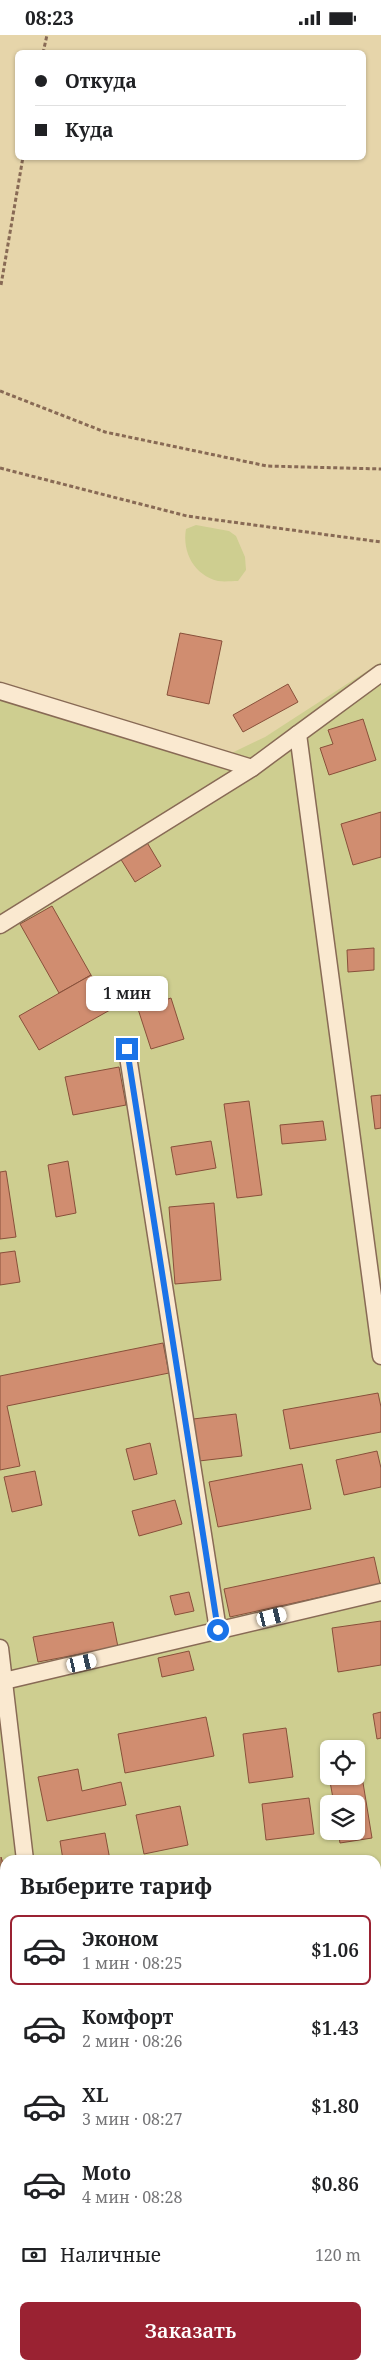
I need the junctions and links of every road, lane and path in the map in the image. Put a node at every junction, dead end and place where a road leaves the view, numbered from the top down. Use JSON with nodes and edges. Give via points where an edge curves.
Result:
{"nodes":[{"id":1,"x":46,"y":35,"type":"edge"},
{"id":2,"x":44,"y":50,"type":"edge"},
{"id":3,"x":22,"y":160,"type":"edge"},
{"id":4,"x":1,"y":285,"type":"edge"},
{"id":5,"x":0,"y":391,"type":"edge"},
{"id":6,"x":0,"y":468,"type":"edge"},
{"id":7,"x":381,"y":469,"type":"edge"},
{"id":8,"x":381,"y":541,"type":"edge"},
{"id":9,"x":381,"y":673,"type":"edge"},
{"id":10,"x":0,"y":691,"type":"edge"},
{"id":11,"x":298,"y":735,"type":"junction"},
{"id":12,"x":252,"y":767,"type":"junction"},
{"id":13,"x":0,"y":925,"type":"edge"},
{"id":14,"x":127,"y":1049,"type":"dead end"},
{"id":15,"x":381,"y":1356,"type":"edge"},
{"id":16,"x":381,"y":1592,"type":"edge"},
{"id":17,"x":218,"y":1630,"type":"junction"},
{"id":18,"x":0,"y":1648,"type":"edge"},
{"id":19,"x":2,"y":1681,"type":"edge"},
{"id":20,"x":24,"y":1855,"type":"edge"}],
"edges":[{"from":1,"to":2,"type":"path"},
{"from":3,"to":4,"type":"path"},
{"from":5,"to":7,"type":"path","via":[[105,432],[267,466]]},
{"from":6,"to":8,"type":"path","via":[[187,516]]},
{"from":9,"to":11,"type":"lane"},
{"from":10,"to":12,"type":"lane"},
{"from":11,"to":12,"type":"lane"},
{"from":11,"to":15,"type":"lane"},
{"from":12,"to":13,"type":"lane"},
{"from":14,"to":17,"type":"lane"},
{"from":16,"to":17,"type":"lane"},
{"from":17,"to":19,"type":"lane"},
{"from":18,"to":19,"type":"lane"},
{"from":19,"to":20,"type":"lane"}]}
